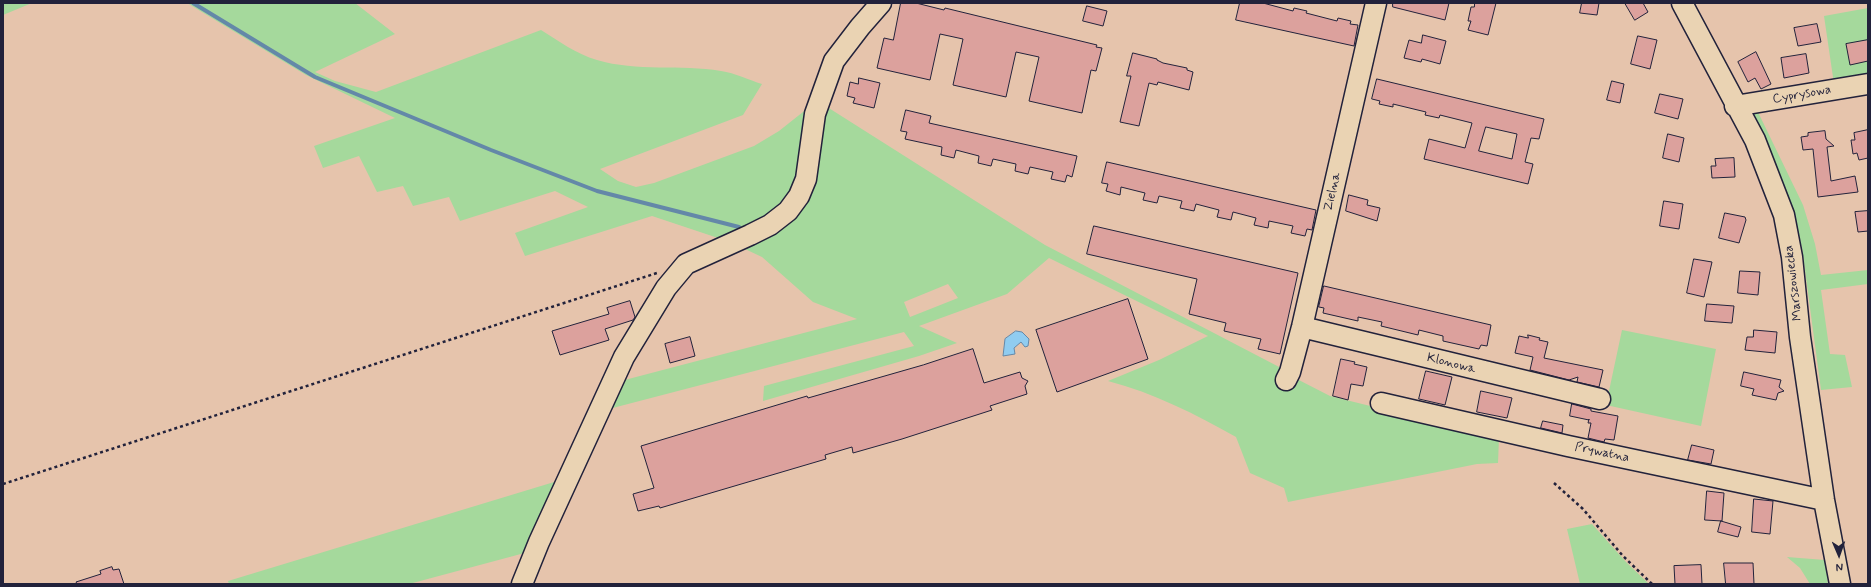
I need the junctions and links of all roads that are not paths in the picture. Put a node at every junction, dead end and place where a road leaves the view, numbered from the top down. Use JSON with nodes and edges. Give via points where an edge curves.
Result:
{"nodes":[{"id":1,"x":882,"y":3,"type":"edge"},
{"id":2,"x":1376,"y":3,"type":"edge"},
{"id":3,"x":1682,"y":3,"type":"edge"},
{"id":4,"x":1868,"y":84,"type":"edge"},
{"id":5,"x":1735,"y":106,"type":"junction"},
{"id":6,"x":1302,"y":327,"type":"junction"},
{"id":7,"x":1286,"y":380,"type":"dead end"},
{"id":8,"x":1600,"y":399,"type":"dead end"},
{"id":9,"x":1381,"y":403,"type":"dead end"},
{"id":10,"x":1824,"y":500,"type":"junction"},
{"id":11,"x":522,"y":584,"type":"edge"},
{"id":12,"x":1840,"y":584,"type":"edge"}],
"edges":[{"from":1,"to":11,"type":"street","via":[[834,61],[815,114],[806,179],[799,196],[788,211],[770,225],[686,264],[666,288],[624,357]]},
{"from":2,"to":6,"type":"street","name":"Zielna"},
{"from":3,"to":5,"type":"street","name":"Marszowiecka"},
{"from":4,"to":5,"type":"street","name":"Cyprysowa"},
{"from":5,"to":10,"type":"street","name":"Marszowiecka","via":[[1755,140],[1784,215],[1792,257],[1800,337]]},
{"from":6,"to":7,"type":"street","name":"Zielna"},
{"from":6,"to":8,"type":"street","name":"Klonowa"},
{"from":9,"to":10,"type":"street","name":"Prywatna","via":[[1568,446]]},
{"from":10,"to":12,"type":"street","name":"Marszowiecka"}]}
